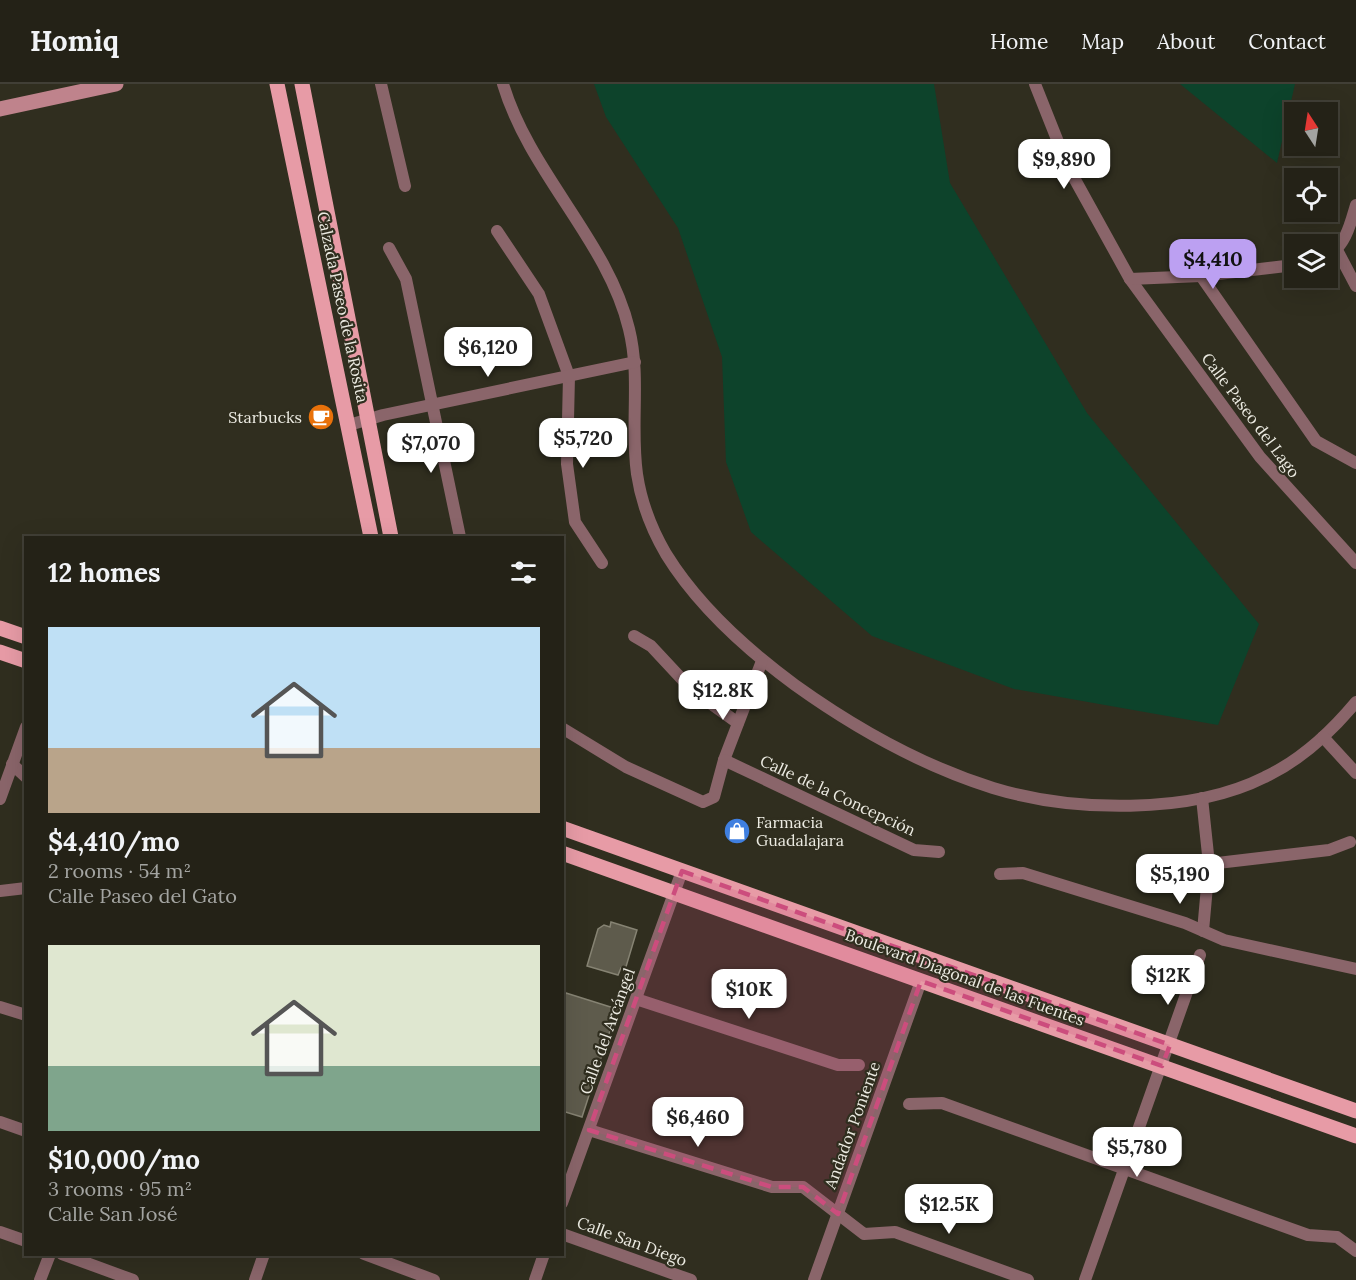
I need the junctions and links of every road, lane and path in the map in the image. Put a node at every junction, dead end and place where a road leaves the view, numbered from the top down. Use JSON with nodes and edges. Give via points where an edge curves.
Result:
{"nodes":[{"id":1,"x":116,"y":84,"type":"edge"},
{"id":2,"x":277,"y":84,"type":"edge"},
{"id":3,"x":302,"y":84,"type":"edge"},
{"id":4,"x":381,"y":84,"type":"edge"},
{"id":5,"x":503,"y":84,"type":"edge"},
{"id":6,"x":1035,"y":84,"type":"edge"},
{"id":7,"x":0,"y":109,"type":"edge"},
{"id":8,"x":405,"y":186,"type":"dead end"},
{"id":9,"x":1356,"y":205,"type":"edge"},
{"id":10,"x":497,"y":231,"type":"dead end"},
{"id":11,"x":1338,"y":246,"type":"edge"},
{"id":12,"x":389,"y":248,"type":"dead end"},
{"id":13,"x":1338,"y":261,"type":"edge"},
{"id":14,"x":1284,"y":266,"type":"edge"},
{"id":15,"x":1201,"y":276,"type":"junction"},
{"id":16,"x":1130,"y":279,"type":"junction"},
{"id":17,"x":1356,"y":286,"type":"edge"},
{"id":18,"x":635,"y":362,"type":"junction"},
{"id":19,"x":569,"y":376,"type":"junction"},
{"id":20,"x":432,"y":405,"type":"junction"},
{"id":21,"x":368,"y":419,"type":"junction"},
{"id":22,"x":349,"y":425,"type":"junction"},
{"id":23,"x":1356,"y":463,"type":"edge"},
{"id":24,"x":371,"y":536,"type":"edge"},
{"id":25,"x":391,"y":536,"type":"edge"},
{"id":26,"x":460,"y":536,"type":"edge"},
{"id":27,"x":602,"y":563,"type":"dead end"},
{"id":28,"x":1356,"y":563,"type":"edge"},
{"id":29,"x":0,"y":628,"type":"edge"},
{"id":30,"x":634,"y":636,"type":"dead end"},
{"id":31,"x":24,"y":637,"type":"edge"},
{"id":32,"x":0,"y":652,"type":"edge"},
{"id":33,"x":24,"y":660,"type":"edge"},
{"id":34,"x":762,"y":661,"type":"junction"},
{"id":35,"x":1356,"y":702,"type":"edge"},
{"id":36,"x":738,"y":723,"type":"junction"},
{"id":37,"x":564,"y":729,"type":"edge"},
{"id":38,"x":24,"y":732,"type":"edge"},
{"id":39,"x":1323,"y":737,"type":"junction"},
{"id":40,"x":724,"y":760,"type":"junction"},
{"id":41,"x":12,"y":764,"type":"junction"},
{"id":42,"x":1356,"y":773,"type":"edge"},
{"id":43,"x":24,"y":775,"type":"edge"},
{"id":44,"x":1202,"y":798,"type":"junction"},
{"id":45,"x":0,"y":799,"type":"edge"},
{"id":46,"x":564,"y":829,"type":"edge"},
{"id":47,"x":1350,"y":842,"type":"dead end"},
{"id":48,"x":939,"y":852,"type":"dead end"},
{"id":49,"x":564,"y":854,"type":"edge"},
{"id":50,"x":1209,"y":864,"type":"junction"},
{"id":51,"x":682,"y":870,"type":"junction"},
{"id":52,"x":1000,"y":874,"type":"dead end"},
{"id":53,"x":24,"y":888,"type":"edge"},
{"id":54,"x":0,"y":891,"type":"edge"},
{"id":55,"x":674,"y":892,"type":"junction"},
{"id":56,"x":1203,"y":931,"type":"junction"},
{"id":57,"x":1200,"y":956,"type":"dead end"},
{"id":58,"x":1356,"y":969,"type":"edge"},
{"id":59,"x":921,"y":981,"type":"junction"},
{"id":60,"x":636,"y":999,"type":"junction"},
{"id":61,"x":0,"y":1007,"type":"edge"},
{"id":62,"x":24,"y":1014,"type":"edge"},
{"id":63,"x":1170,"y":1045,"type":"junction"},
{"id":64,"x":859,"y":1065,"type":"dead end"},
{"id":65,"x":1162,"y":1066,"type":"junction"},
{"id":66,"x":909,"y":1104,"type":"dead end"},
{"id":67,"x":1356,"y":1111,"type":"edge"},
{"id":68,"x":0,"y":1122,"type":"edge"},
{"id":69,"x":24,"y":1130,"type":"edge"},
{"id":70,"x":589,"y":1130,"type":"junction"},
{"id":71,"x":1356,"y":1136,"type":"edge"},
{"id":72,"x":1125,"y":1169,"type":"junction"},
{"id":73,"x":564,"y":1198,"type":"edge"},
{"id":74,"x":838,"y":1214,"type":"junction"},
{"id":75,"x":0,"y":1232,"type":"edge"},
{"id":76,"x":564,"y":1235,"type":"edge"},
{"id":77,"x":24,"y":1240,"type":"edge"},
{"id":78,"x":1356,"y":1251,"type":"edge"},
{"id":79,"x":49,"y":1256,"type":"edge"},
{"id":80,"x":67,"y":1256,"type":"edge"},
{"id":81,"x":263,"y":1256,"type":"edge"},
{"id":82,"x":369,"y":1256,"type":"edge"},
{"id":83,"x":543,"y":1256,"type":"edge"},
{"id":84,"x":40,"y":1280,"type":"edge"},
{"id":85,"x":133,"y":1280,"type":"edge"},
{"id":86,"x":255,"y":1280,"type":"edge"},
{"id":87,"x":434,"y":1280,"type":"edge"},
{"id":88,"x":535,"y":1280,"type":"edge"},
{"id":89,"x":691,"y":1280,"type":"edge"},
{"id":90,"x":814,"y":1280,"type":"edge"},
{"id":91,"x":1029,"y":1280,"type":"edge"},
{"id":92,"x":1084,"y":1280,"type":"edge"}],
"edges":[{"from":1,"to":7,"type":"street"},
{"from":2,"to":22,"type":"main road","name":"Calzada Paseo de la Rosita"},
{"from":3,"to":21,"type":"main road","name":"Calzada Paseo de la Rosita"},
{"from":4,"to":8,"type":"street"},
{"from":5,"to":18,"type":"street","via":[[521,129],[550,183],[619,294]]},
{"from":6,"to":16,"type":"street","name":"Calle Paseo del Lago","via":[[1068,167]]},
{"from":9,"to":11,"type":"street","via":[[1348,233]]},
{"from":10,"to":19,"type":"street","via":[[539,294]]},
{"from":12,"to":20,"type":"street","via":[[405,279]]},
{"from":13,"to":17,"type":"street"},
{"from":14,"to":15,"type":"street"},
{"from":15,"to":16,"type":"street"},
{"from":15,"to":23,"type":"street","via":[[1316,441]]},
{"from":16,"to":28,"type":"street","name":"Calle Paseo del Lago","via":[[1260,457]]},
{"from":18,"to":19,"type":"street"},
{"from":18,"to":34,"type":"street","via":[[638,474],[655,532],[674,566],[708,608]]},
{"from":19,"to":20,"type":"street"},
{"from":19,"to":27,"type":"street","via":[[567,464],[575,522]]},
{"from":20,"to":21,"type":"street"},
{"from":20,"to":26,"type":"street"},
{"from":21,"to":22,"type":"street"},
{"from":21,"to":25,"type":"main road","name":"Calzada Paseo de la Rosita"},
{"from":22,"to":24,"type":"main road","name":"Calzada Paseo de la Rosita"},
{"from":29,"to":31,"type":"main road"},
{"from":30,"to":36,"type":"street","via":[[651,646],[693,690]]},
{"from":32,"to":33,"type":"main road"},
{"from":34,"to":36,"type":"street"},
{"from":34,"to":44,"type":"street","via":[[874,735],[994,788],[1081,804],[1132,805]]},
{"from":35,"to":39,"type":"street"},
{"from":36,"to":40,"type":"street"},
{"from":37,"to":40,"type":"street","via":[[626,767],[703,802],[714,797]]},
{"from":38,"to":41,"type":"street"},
{"from":39,"to":42,"type":"street"},
{"from":39,"to":44,"type":"street","via":[[1264,778]]},
{"from":40,"to":48,"type":"street","name":"Calle de la Concepción","via":[[914,850]]},
{"from":41,"to":43,"type":"street"},
{"from":41,"to":45,"type":"street"},
{"from":44,"to":50,"type":"street"},
{"from":46,"to":51,"type":"main road","name":"Boulevard Diagonal de las Fuentes"},
{"from":47,"to":50,"type":"street","via":[[1329,850]]},
{"from":49,"to":55,"type":"main road","name":"Boulevard Diagonal de las Fuentes"},
{"from":50,"to":56,"type":"street"},
{"from":51,"to":55,"type":"street","name":"Calle del Arcángel"},
{"from":51,"to":63,"type":"main road","name":"Boulevard Diagonal de las Fuentes"},
{"from":52,"to":56,"type":"street","via":[[1023,873]]},
{"from":53,"to":54,"type":"street"},
{"from":55,"to":59,"type":"main road","name":"Boulevard Diagonal de las Fuentes"},
{"from":55,"to":60,"type":"street","name":"Calle del Arcángel"},
{"from":56,"to":58,"type":"street","via":[[1224,940]]},
{"from":57,"to":63,"type":"street"},
{"from":59,"to":65,"type":"main road","name":"Boulevard Diagonal de las Fuentes"},
{"from":59,"to":74,"type":"street","name":"Andador Poniente"},
{"from":60,"to":64,"type":"street","via":[[838,1065]]},
{"from":60,"to":70,"type":"street","name":"Calle del Arcángel"},
{"from":61,"to":62,"type":"street"},
{"from":63,"to":65,"type":"street"},
{"from":63,"to":67,"type":"main road","name":"Boulevard Diagonal de las Fuentes"},
{"from":65,"to":71,"type":"main road","name":"Boulevard Diagonal de las Fuentes"},
{"from":65,"to":72,"type":"street"},
{"from":66,"to":72,"type":"street","via":[[942,1103]]},
{"from":68,"to":69,"type":"street"},
{"from":70,"to":73,"type":"street","name":"Calle del Arcángel"},
{"from":70,"to":74,"type":"street","via":[[772,1187],[804,1187]]},
{"from":72,"to":78,"type":"street","via":[[1308,1235],[1337,1236]]},
{"from":72,"to":92,"type":"street"},
{"from":74,"to":90,"type":"street","name":"Andador Poniente"},
{"from":74,"to":91,"type":"street","via":[[864,1234],[895,1232]]},
{"from":75,"to":77,"type":"street"},
{"from":76,"to":89,"type":"street","name":"Calle San Diego"},
{"from":79,"to":84,"type":"street"},
{"from":80,"to":85,"type":"street"},
{"from":81,"to":86,"type":"street"},
{"from":82,"to":87,"type":"street"},
{"from":83,"to":88,"type":"street"}]}
